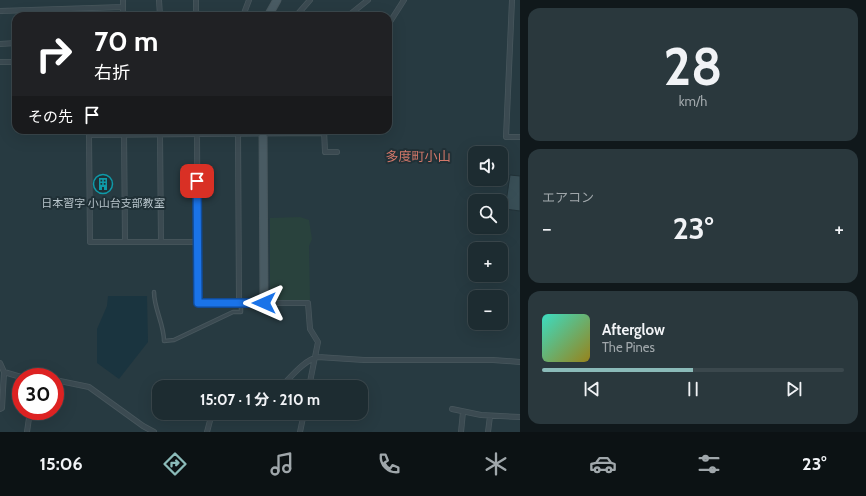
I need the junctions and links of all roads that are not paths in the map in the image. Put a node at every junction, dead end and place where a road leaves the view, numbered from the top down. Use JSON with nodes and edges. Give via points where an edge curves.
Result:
{"nodes":[{"id":1,"x":123,"y":0,"type":"edge"},
{"id":2,"x":160,"y":0,"type":"edge"},
{"id":3,"x":196,"y":0,"type":"edge"},
{"id":4,"x":249,"y":0,"type":"edge"},
{"id":5,"x":277,"y":0,"type":"edge"},
{"id":6,"x":310,"y":0,"type":"edge"},
{"id":7,"x":368,"y":0,"type":"edge"},
{"id":8,"x":404,"y":0,"type":"edge"},
{"id":9,"x":512,"y":0,"type":"edge"},
{"id":10,"x":123,"y":7,"type":"junction"},
{"id":11,"x":0,"y":11,"type":"edge"},
{"id":12,"x":123,"y":12,"type":"edge"},
{"id":13,"x":160,"y":12,"type":"edge"},
{"id":14,"x":196,"y":12,"type":"edge"},
{"id":15,"x":244,"y":12,"type":"edge"},
{"id":16,"x":270,"y":12,"type":"edge"},
{"id":17,"x":300,"y":12,"type":"edge"},
{"id":18,"x":353,"y":12,"type":"edge"},
{"id":19,"x":392,"y":19,"type":"edge"},
{"id":20,"x":12,"y":43,"type":"edge"},
{"id":21,"x":0,"y":44,"type":"edge"},
{"id":22,"x":0,"y":62,"type":"edge"},
{"id":23,"x":12,"y":62,"type":"edge"},
{"id":24,"x":106,"y":134,"type":"edge"},
{"id":25,"x":124,"y":134,"type":"edge"},
{"id":26,"x":142,"y":134,"type":"edge"},
{"id":27,"x":211,"y":134,"type":"edge"},
{"id":28,"x":238,"y":134,"type":"edge"},
{"id":29,"x":263,"y":134,"type":"edge"},
{"id":30,"x":324,"y":134,"type":"edge"},
{"id":31,"x":160,"y":135,"type":"junction"},
{"id":32,"x":197,"y":135,"type":"junction"},
{"id":33,"x":520,"y":137,"type":"edge"},
{"id":34,"x":336,"y":152,"type":"dead end"},
{"id":35,"x":125,"y":242,"type":"junction"},
{"id":36,"x":161,"y":242,"type":"junction"},
{"id":37,"x":198,"y":242,"type":"junction"},
{"id":38,"x":154,"y":292,"type":"dead end"},
{"id":39,"x":240,"y":303,"type":"junction"},
{"id":40,"x":264,"y":303,"type":"junction"},
{"id":41,"x":314,"y":358,"type":"junction"},
{"id":42,"x":520,"y":362,"type":"edge"},
{"id":43,"x":0,"y":363,"type":"edge"},
{"id":44,"x":4,"y":372,"type":"junction"},
{"id":45,"x":12,"y":374,"type":"edge"},
{"id":46,"x":288,"y":380,"type":"edge"},
{"id":47,"x":310,"y":380,"type":"edge"},
{"id":48,"x":64,"y":382,"type":"edge"},
{"id":49,"x":0,"y":409,"type":"edge"},
{"id":50,"x":452,"y":409,"type":"dead end"},
{"id":51,"x":463,"y":412,"type":"junction"},
{"id":52,"x":490,"y":416,"type":"junction"},
{"id":53,"x":520,"y":417,"type":"edge"},
{"id":54,"x":29,"y":420,"type":"edge"},
{"id":55,"x":210,"y":420,"type":"edge"},
{"id":56,"x":303,"y":420,"type":"edge"},
{"id":57,"x":27,"y":432,"type":"edge"},
{"id":58,"x":154,"y":432,"type":"edge"},
{"id":59,"x":207,"y":432,"type":"edge"},
{"id":60,"x":300,"y":432,"type":"edge"},
{"id":61,"x":460,"y":432,"type":"edge"},
{"id":62,"x":488,"y":432,"type":"edge"}],
"edges":[{"from":1,"to":10,"type":"street"},
{"from":2,"to":13,"type":"street"},
{"from":3,"to":14,"type":"street"},
{"from":4,"to":15,"type":"street"},
{"from":5,"to":16,"type":"street"},
{"from":6,"to":17,"type":"street"},
{"from":7,"to":18,"type":"street"},
{"from":8,"to":19,"type":"street"},
{"from":9,"to":33,"type":"street","via":[[506,137]]},
{"from":10,"to":11,"type":"street"},
{"from":10,"to":12,"type":"street"},
{"from":20,"to":21,"type":"street"},
{"from":22,"to":23,"type":"street"},
{"from":24,"to":35,"type":"street","via":[[89,135],[90,242]]},
{"from":25,"to":35,"type":"street"},
{"from":26,"to":31,"type":"street"},
{"from":27,"to":32,"type":"street"},
{"from":28,"to":39,"type":"street"},
{"from":29,"to":40,"type":"street"},
{"from":30,"to":34,"type":"street","via":[[325,152]]},
{"from":31,"to":32,"type":"street"},
{"from":31,"to":36,"type":"street"},
{"from":32,"to":37,"type":"street"},
{"from":35,"to":36,"type":"street"},
{"from":36,"to":37,"type":"street"},
{"from":37,"to":39,"type":"street","via":[[198,303]]},
{"from":38,"to":39,"type":"lane","via":[[164,341],[174,340],[233,312],[241,312]]},
{"from":39,"to":40,"type":"street"},
{"from":40,"to":41,"type":"street","via":[[308,303],[310,329],[318,342]]},
{"from":41,"to":42,"type":"street"},
{"from":41,"to":46,"type":"street"},
{"from":41,"to":47,"type":"street"},
{"from":43,"to":44,"type":"street"},
{"from":44,"to":45,"type":"street"},
{"from":44,"to":49,"type":"street"},
{"from":48,"to":58,"type":"street","via":[[89,387]]},
{"from":50,"to":51,"type":"street"},
{"from":51,"to":52,"type":"street"},
{"from":51,"to":61,"type":"street"},
{"from":52,"to":53,"type":"street"},
{"from":52,"to":62,"type":"street"},
{"from":54,"to":57,"type":"street"},
{"from":55,"to":59,"type":"street"},
{"from":56,"to":60,"type":"street"}]}
